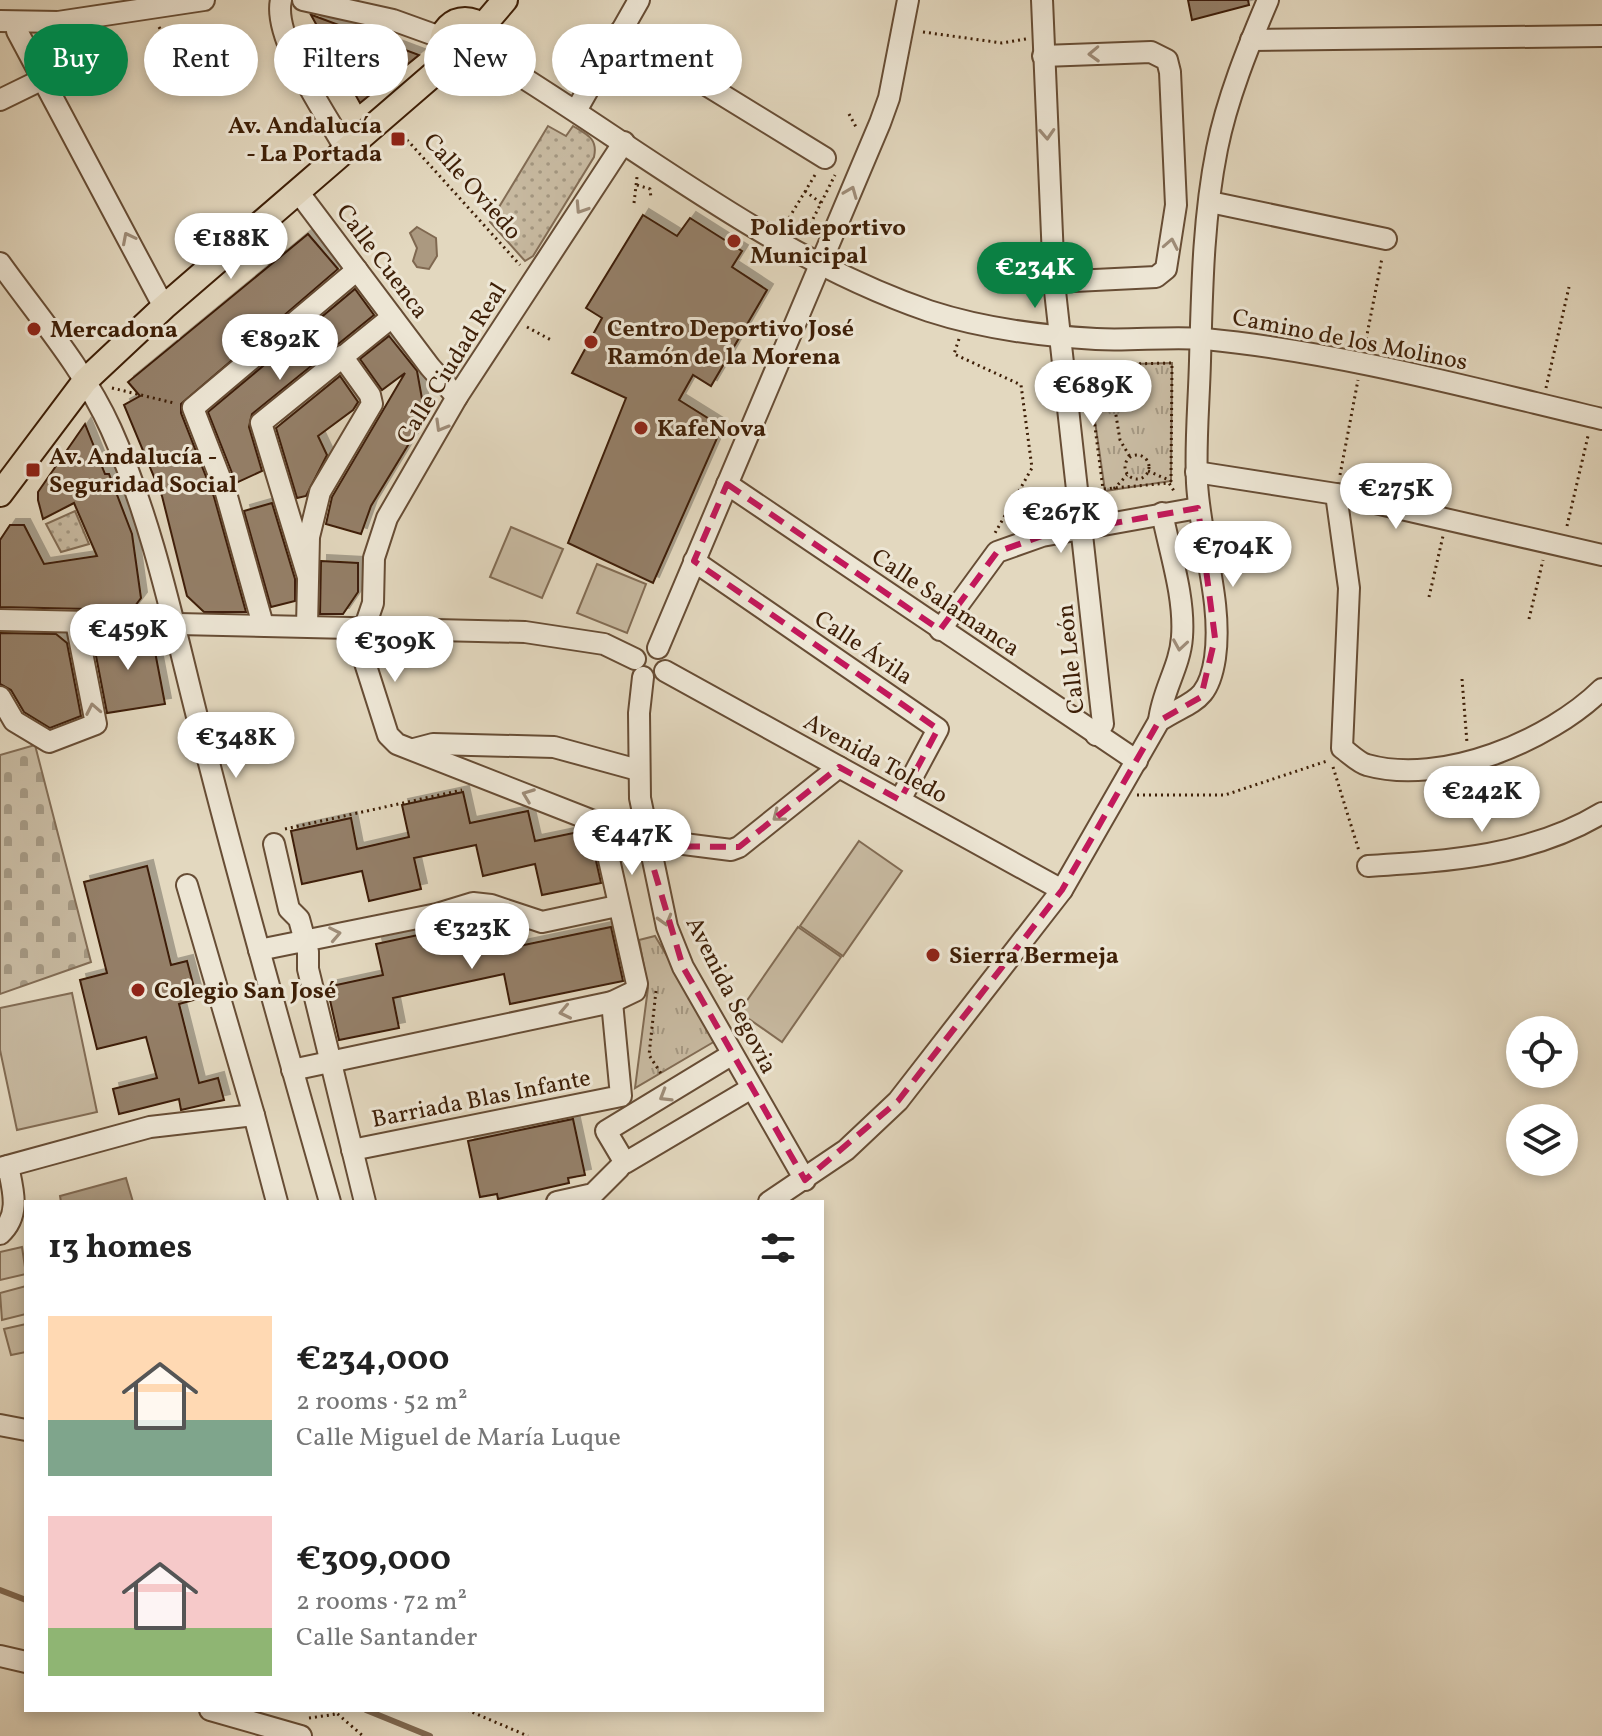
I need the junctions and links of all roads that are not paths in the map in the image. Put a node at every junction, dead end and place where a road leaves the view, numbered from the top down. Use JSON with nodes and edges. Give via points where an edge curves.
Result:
{"nodes":[{"id":1,"x":204,"y":0,"type":"edge"},
{"id":2,"x":281,"y":0,"type":"edge"},
{"id":3,"x":303,"y":0,"type":"edge"},
{"id":4,"x":350,"y":0,"type":"edge"},
{"id":5,"x":505,"y":0,"type":"edge"},
{"id":6,"x":639,"y":0,"type":"edge"},
{"id":7,"x":908,"y":0,"type":"edge"},
{"id":8,"x":1042,"y":0,"type":"edge"},
{"id":9,"x":1268,"y":0,"type":"edge"},
{"id":10,"x":180,"y":2,"type":"edge"},
{"id":11,"x":373,"y":5,"type":"edge"},
{"id":12,"x":393,"y":20,"type":"junction"},
{"id":13,"x":9,"y":22,"type":"edge"},
{"id":14,"x":455,"y":24,"type":"edge"},
{"id":15,"x":477,"y":24,"type":"edge"},
{"id":16,"x":485,"y":24,"type":"edge"},
{"id":17,"x":625,"y":24,"type":"edge"},
{"id":18,"x":1602,"y":36,"type":"edge"},
{"id":19,"x":424,"y":37,"type":"edge"},
{"id":20,"x":1251,"y":40,"type":"junction"},
{"id":21,"x":24,"y":44,"type":"edge"},
{"id":22,"x":1042,"y":46,"type":"junction"},
{"id":23,"x":424,"y":74,"type":"edge"},
{"id":24,"x":536,"y":84,"type":"edge"},
{"id":25,"x":24,"y":88,"type":"edge"},
{"id":26,"x":52,"y":96,"type":"edge"},
{"id":27,"x":584,"y":96,"type":"edge"},
{"id":28,"x":726,"y":96,"type":"edge"},
{"id":29,"x":0,"y":100,"type":"edge"},
{"id":30,"x":577,"y":109,"type":"junction"},
{"id":31,"x":624,"y":142,"type":"junction"},
{"id":32,"x":346,"y":150,"type":"junction"},
{"id":33,"x":833,"y":161,"type":"road end"},
{"id":34,"x":299,"y":193,"type":"junction"},
{"id":35,"x":1210,"y":202,"type":"junction"},
{"id":36,"x":1386,"y":239,"type":"dead end"},
{"id":37,"x":0,"y":263,"type":"edge"},
{"id":38,"x":821,"y":264,"type":"junction"},
{"id":39,"x":357,"y":270,"type":"junction"},
{"id":40,"x":1054,"y":282,"type":"junction"},
{"id":41,"x":164,"y":307,"type":"junction"},
{"id":42,"x":392,"y":317,"type":"junction"},
{"id":43,"x":1059,"y":334,"type":"junction"},
{"id":44,"x":1201,"y":339,"type":"junction"},
{"id":45,"x":342,"y":356,"type":"junction"},
{"id":46,"x":85,"y":381,"type":"junction"},
{"id":47,"x":457,"y":397,"type":"junction"},
{"id":48,"x":1597,"y":418,"type":"edge"},
{"id":49,"x":1196,"y":472,"type":"junction"},
{"id":50,"x":727,"y":484,"type":"junction"},
{"id":51,"x":0,"y":494,"type":"edge"},
{"id":52,"x":1336,"y":494,"type":"junction"},
{"id":53,"x":1198,"y":508,"type":"junction"},
{"id":54,"x":1162,"y":513,"type":"junction"},
{"id":55,"x":1082,"y":528,"type":"junction"},
{"id":56,"x":1602,"y":555,"type":"edge"},
{"id":57,"x":694,"y":561,"type":"junction"},
{"id":58,"x":308,"y":577,"type":"junction"},
{"id":59,"x":0,"y":620,"type":"edge"},
{"id":60,"x":76,"y":622,"type":"junction"},
{"id":61,"x":174,"y":623,"type":"junction"},
{"id":62,"x":263,"y":625,"type":"junction"},
{"id":63,"x":307,"y":626,"type":"junction"},
{"id":64,"x":362,"y":627,"type":"junction"},
{"id":65,"x":940,"y":630,"type":"junction"},
{"id":66,"x":658,"y":648,"type":"junction"},
{"id":67,"x":639,"y":668,"type":"junction"},
{"id":68,"x":665,"y":671,"type":"junction"},
{"id":69,"x":1602,"y":689,"type":"edge"},
{"id":70,"x":0,"y":697,"type":"edge"},
{"id":71,"x":1159,"y":721,"type":"junction"},
{"id":72,"x":1096,"y":735,"type":"junction"},
{"id":73,"x":414,"y":749,"type":"junction"},
{"id":74,"x":1137,"y":761,"type":"junction"},
{"id":75,"x":839,"y":767,"type":"junction"},
{"id":76,"x":638,"y":770,"type":"junction"},
{"id":77,"x":900,"y":800,"type":"junction"},
{"id":78,"x":1602,"y":813,"type":"edge"},
{"id":79,"x":272,"y":838,"type":"road end"},
{"id":80,"x":647,"y":846,"type":"junction"},
{"id":81,"x":1368,"y":866,"type":"road end"},
{"id":82,"x":187,"y":885,"type":"dead end"},
{"id":83,"x":1062,"y":890,"type":"junction"},
{"id":84,"x":617,"y":906,"type":"junction"},
{"id":85,"x":305,"y":940,"type":"junction"},
{"id":86,"x":259,"y":950,"type":"junction"},
{"id":87,"x":612,"y":1002,"type":"junction"},
{"id":88,"x":328,"y":1053,"type":"junction"},
{"id":89,"x":731,"y":1055,"type":"junction"},
{"id":90,"x":292,"y":1070,"type":"junction"},
{"id":91,"x":750,"y":1089,"type":"junction"},
{"id":92,"x":254,"y":1115,"type":"junction"},
{"id":93,"x":352,"y":1150,"type":"junction"},
{"id":94,"x":4,"y":1167,"type":"edge"},
{"id":95,"x":619,"y":1168,"type":"dead end"},
{"id":96,"x":805,"y":1180,"type":"junction"},
{"id":97,"x":0,"y":1186,"type":"edge"},
{"id":98,"x":0,"y":1197,"type":"edge"},
{"id":99,"x":276,"y":1200,"type":"edge"},
{"id":100,"x":329,"y":1200,"type":"edge"},
{"id":101,"x":364,"y":1200,"type":"edge"},
{"id":102,"x":573,"y":1200,"type":"edge"},
{"id":103,"x":772,"y":1200,"type":"edge"},
{"id":104,"x":0,"y":1234,"type":"edge"},
{"id":105,"x":0,"y":1425,"type":"edge"},
{"id":106,"x":24,"y":1430,"type":"edge"},
{"id":107,"x":0,"y":1656,"type":"edge"},
{"id":108,"x":24,"y":1662,"type":"edge"},
{"id":109,"x":217,"y":1712,"type":"edge"},
{"id":110,"x":301,"y":1736,"type":"edge"}],
"edges":[{"from":1,"to":10,"type":"street"},
{"from":2,"to":32,"type":"street","via":[[279,17],[289,46]]},
{"from":3,"to":12,"type":"street"},
{"from":4,"to":11,"type":"street"},
{"from":5,"to":16,"type":"main road"},
{"from":6,"to":17,"type":"street"},
{"from":38,"to":7,"type":"street","one_way":true,"via":[[889,98]]},
{"from":8,"to":22,"type":"street","name":"Calle León"},
{"from":9,"to":20,"type":"street"},
{"from":10,"to":13,"type":"street","via":[[58,22]]},
{"from":11,"to":12,"type":"street"},
{"from":12,"to":19,"type":"street"},
{"from":13,"to":21,"type":"street"},
{"from":14,"to":15,"type":"main road"},
{"from":18,"to":20,"type":"street"},
{"from":20,"to":35,"type":"street","via":[[1217,148]]},
{"from":22,"to":40,"type":"street","name":"Calle León","one_way":true},
{"from":40,"to":22,"type":"street","one_way":true,"via":[[1156,277],[1166,269],[1176,205],[1170,66],[1151,52]]},
{"from":23,"to":32,"type":"main road"},
{"from":24,"to":30,"type":"street","name":"Camino de los Molinos"},
{"from":25,"to":29,"type":"street"},
{"from":41,"to":26,"type":"street","one_way":true},
{"from":27,"to":30,"type":"street"},
{"from":28,"to":33,"type":"street"},
{"from":30,"to":31,"type":"street","name":"Camino de los Molinos"},
{"from":31,"to":38,"type":"street","name":"Camino de los Molinos"},
{"from":31,"to":47,"type":"street","name":"Calle Ciudad Real","one_way":true},
{"from":32,"to":34,"type":"main road"},
{"from":34,"to":39,"type":"street","name":"Calle Cuenca"},
{"from":34,"to":41,"type":"main road"},
{"from":35,"to":36,"type":"street"},
{"from":35,"to":44,"type":"street"},
{"from":37,"to":46,"type":"street"},
{"from":38,"to":43,"type":"street","name":"Camino de los Molinos","via":[[864,286],[965,320]]},
{"from":38,"to":50,"type":"street"},
{"from":39,"to":42,"type":"street","name":"Calle Cuenca"},
{"from":39,"to":62,"type":"street","via":[[193,408],[226,493]]},
{"from":40,"to":43,"type":"street","name":"Calle León"},
{"from":41,"to":46,"type":"main road"},
{"from":42,"to":45,"type":"street"},
{"from":42,"to":47,"type":"street","name":"Calle Cuenca"},
{"from":43,"to":44,"type":"street","name":"Camino de los Molinos"},
{"from":43,"to":55,"type":"street","name":"Calle León"},
{"from":44,"to":48,"type":"street","name":"Camino de los Molinos","via":[[1294,351]]},
{"from":44,"to":49,"type":"street"},
{"from":45,"to":58,"type":"street","via":[[372,404],[320,492],[309,537]]},
{"from":45,"to":58,"type":"street","via":[[261,423]]},
{"from":46,"to":51,"type":"main road"},
{"from":46,"to":61,"type":"street","via":[[129,473]]},
{"from":47,"to":64,"type":"street","name":"Calle Ciudad Real","one_way":true,"via":[[387,518],[374,558],[373,603]]},
{"from":49,"to":52,"type":"street"},
{"from":49,"to":53,"type":"street"},
{"from":50,"to":57,"type":"street"},
{"from":50,"to":65,"type":"street","name":"Calle Salamanca"},
{"from":52,"to":56,"type":"street"},
{"from":52,"to":69,"type":"street","via":[[1349,588],[1342,748],[1365,765],[1412,769],[1508,752],[1586,705]]},
{"from":53,"to":54,"type":"street"},
{"from":53,"to":71,"type":"street","via":[[1215,620],[1215,657],[1201,697]]},
{"from":54,"to":55,"type":"street"},
{"from":54,"to":71,"type":"street","one_way":true,"via":[[1182,638]]},
{"from":55,"to":65,"type":"street","via":[[997,552]]},
{"from":55,"to":72,"type":"street","name":"Calle León","via":[[1103,724]]},
{"from":57,"to":66,"type":"street"},
{"from":57,"to":77,"type":"street","name":"Calle Ávila","via":[[938,729]]},
{"from":58,"to":63,"type":"street"},
{"from":59,"to":60,"type":"street"},
{"from":60,"to":61,"type":"street"},
{"from":70,"to":60,"type":"street","one_way":true,"via":[[14,721],[49,742],[96,724]]},
{"from":61,"to":62,"type":"street"},
{"from":61,"to":86,"type":"street"},
{"from":62,"to":63,"type":"street"},
{"from":63,"to":64,"type":"street"},
{"from":64,"to":67,"type":"street","via":[[551,634],[604,644]]},
{"from":64,"to":73,"type":"street","via":[[359,644],[388,735]]},
{"from":65,"to":72,"type":"street","name":"Calle Salamanca"},
{"from":66,"to":67,"type":"street","via":[[644,647]]},
{"from":66,"to":68,"type":"street","via":[[666,656]]},
{"from":67,"to":68,"type":"street","via":[[657,678]]},
{"from":67,"to":76,"type":"street","name":"Avenida Segovia"},
{"from":68,"to":75,"type":"street","name":"Avenida Toledo"},
{"from":71,"to":74,"type":"street"},
{"from":72,"to":74,"type":"street","name":"Calle Salamanca"},
{"from":73,"to":76,"type":"street","via":[[433,744],[554,747]]},
{"from":84,"to":73,"type":"street","one_way":true,"via":[[601,824]]},
{"from":74,"to":83,"type":"street"},
{"from":75,"to":77,"type":"street","name":"Avenida Toledo"},
{"from":75,"to":80,"type":"street","one_way":true,"via":[[739,847]]},
{"from":76,"to":80,"type":"street","name":"Avenida Segovia"},
{"from":77,"to":83,"type":"street","name":"Avenida Toledo"},
{"from":78,"to":81,"type":"street","via":[[1518,849]]},
{"from":79,"to":85,"type":"street","name":"Barriada Blas Infante","via":[[289,909],[299,919]]},
{"from":80,"to":89,"type":"street","name":"Avenida Segovia","one_way":true,"via":[[672,943]]},
{"from":82,"to":92,"type":"street"},
{"from":83,"to":96,"type":"street","via":[[898,1101]]},
{"from":85,"to":84,"type":"street","one_way":true,"via":[[473,903],[542,922]]},
{"from":84,"to":87,"type":"street","via":[[637,984],[630,996]]},
{"from":85,"to":86,"type":"street"},
{"from":85,"to":88,"type":"street","name":"Barriada Blas Infante"},
{"from":86,"to":90,"type":"street"},
{"from":87,"to":88,"type":"street","one_way":true},
{"from":87,"to":93,"type":"street","name":"Barriada Blas Infante","via":[[621,1096]]},
{"from":88,"to":90,"type":"street"},
{"from":88,"to":93,"type":"street","name":"Barriada Blas Infante"},
{"from":89,"to":91,"type":"street","name":"Avenida Segovia"},
{"from":89,"to":91,"type":"street","one_way":true,"via":[[606,1131],[625,1163]]},
{"from":90,"to":100,"type":"street"},
{"from":91,"to":96,"type":"street","name":"Avenida Segovia"},
{"from":92,"to":94,"type":"street","via":[[150,1127]]},
{"from":92,"to":99,"type":"street"},
{"from":93,"to":101,"type":"street","name":"Barriada Blas Infante"},
{"from":94,"to":104,"type":"street","via":[[15,1203]]},
{"from":95,"to":102,"type":"street","via":[[593,1194]]},
{"from":96,"to":103,"type":"street"},
{"from":97,"to":98,"type":"street"},
{"from":105,"to":106,"type":"street"},
{"from":107,"to":108,"type":"street"},
{"from":109,"to":110,"type":"street"}]}
